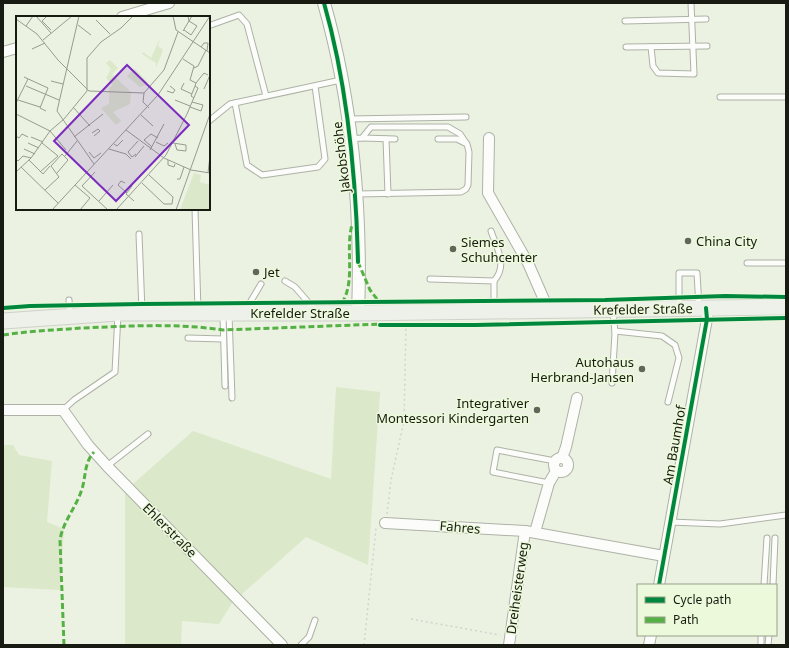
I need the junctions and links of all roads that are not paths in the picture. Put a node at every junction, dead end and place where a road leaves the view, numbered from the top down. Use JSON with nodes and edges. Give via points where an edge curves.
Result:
{"nodes":[{"id":1,"x":169,"y":3,"type":"edge"},
{"id":2,"x":324,"y":3,"type":"edge"},
{"id":3,"x":691,"y":3,"type":"edge"},
{"id":4,"x":125,"y":16,"type":"edge"},
{"id":5,"x":691,"y":19,"type":"junction"},
{"id":6,"x":706,"y":19,"type":"dead end"},
{"id":7,"x":625,"y":21,"type":"dead end"},
{"id":8,"x":211,"y":25,"type":"dead end"},
{"id":9,"x":692,"y":46,"type":"junction"},
{"id":10,"x":707,"y":46,"type":"dead end"},
{"id":11,"x":651,"y":47,"type":"junction"},
{"id":12,"x":16,"y":48,"type":"edge"},
{"id":13,"x":626,"y":48,"type":"dead end"},
{"id":14,"x":3,"y":52,"type":"edge"},
{"id":15,"x":341,"y":80,"type":"junction"},
{"id":16,"x":315,"y":86,"type":"junction"},
{"id":17,"x":266,"y":96,"type":"junction"},
{"id":18,"x":720,"y":97,"type":"dead end"},
{"id":19,"x":786,"y":97,"type":"edge"},
{"id":20,"x":235,"y":103,"type":"junction"},
{"id":21,"x":466,"y":117,"type":"dead end"},
{"id":22,"x":347,"y":119,"type":"junction"},
{"id":23,"x":210,"y":120,"type":"edge"},
{"id":24,"x":489,"y":138,"type":"dead end"},
{"id":25,"x":356,"y":139,"type":"junction"},
{"id":26,"x":386,"y":139,"type":"junction"},
{"id":27,"x":395,"y":139,"type":"dead end"},
{"id":28,"x":438,"y":139,"type":"dead end"},
{"id":29,"x":467,"y":144,"type":"junction"},
{"id":30,"x":356,"y":194,"type":"junction"},
{"id":31,"x":388,"y":194,"type":"junction"},
{"id":32,"x":195,"y":210,"type":"edge"},
{"id":33,"x":491,"y":231,"type":"dead end"},
{"id":34,"x":139,"y":234,"type":"dead end"},
{"id":35,"x":747,"y":263,"type":"dead end"},
{"id":36,"x":786,"y":263,"type":"edge"},
{"id":37,"x":430,"y":279,"type":"dead end"},
{"id":38,"x":285,"y":281,"type":"dead end"},
{"id":39,"x":494,"y":281,"type":"junction"},
{"id":40,"x":261,"y":284,"type":"dead end"},
{"id":41,"x":69,"y":300,"type":"dead end"},
{"id":42,"x":786,"y":307,"type":"edge"},
{"id":43,"x":702,"y":308,"type":"junction"},
{"id":44,"x":118,"y":309,"type":"junction"},
{"id":45,"x":679,"y":309,"type":"junction"},
{"id":46,"x":613,"y":310,"type":"junction"},
{"id":47,"x":549,"y":311,"type":"junction"},
{"id":48,"x":142,"y":312,"type":"junction"},
{"id":49,"x":198,"y":312,"type":"junction"},
{"id":50,"x":225,"y":312,"type":"junction"},
{"id":51,"x":245,"y":312,"type":"junction"},
{"id":52,"x":318,"y":312,"type":"junction"},
{"id":53,"x":494,"y":312,"type":"junction"},
{"id":54,"x":358,"y":313,"type":"junction"},
{"id":55,"x":70,"y":316,"type":"junction"},
{"id":56,"x":3,"y":321,"type":"edge"},
{"id":57,"x":615,"y":331,"type":"junction"},
{"id":58,"x":188,"y":338,"type":"dead end"},
{"id":59,"x":223,"y":339,"type":"junction"},
{"id":60,"x":612,"y":383,"type":"dead end"},
{"id":61,"x":225,"y":386,"type":"dead end"},
{"id":62,"x":232,"y":398,"type":"dead end"},
{"id":63,"x":577,"y":398,"type":"dead end"},
{"id":64,"x":668,"y":402,"type":"dead end"},
{"id":65,"x":3,"y":410,"type":"edge"},
{"id":66,"x":62,"y":410,"type":"junction"},
{"id":67,"x":148,"y":434,"type":"dead end"},
{"id":68,"x":558,"y":459,"type":"junction"},
{"id":69,"x":107,"y":466,"type":"junction"},
{"id":70,"x":549,"y":483,"type":"junction"},
{"id":71,"x":786,"y":515,"type":"edge"},
{"id":72,"x":670,"y":522,"type":"junction"},
{"id":73,"x":385,"y":523,"type":"road end"},
{"id":74,"x":530,"y":532,"type":"junction"},
{"id":75,"x":767,"y":538,"type":"dead end"},
{"id":76,"x":775,"y":538,"type":"dead end"},
{"id":77,"x":664,"y":556,"type":"junction"},
{"id":78,"x":659,"y":584,"type":"edge"},
{"id":79,"x":764,"y":584,"type":"edge"},
{"id":80,"x":774,"y":584,"type":"edge"},
{"id":81,"x":315,"y":620,"type":"dead end"},
{"id":82,"x":510,"y":641,"type":"edge"},
{"id":83,"x":282,"y":645,"type":"edge"},
{"id":84,"x":301,"y":645,"type":"edge"}],
"edges":[{"from":1,"to":4,"type":"street"},
{"from":2,"to":15,"type":"street","name":"Jakobshöhe"},
{"from":3,"to":5,"type":"lane"},
{"from":5,"to":6,"type":"lane"},
{"from":5,"to":7,"type":"lane"},
{"from":5,"to":9,"type":"lane"},
{"from":8,"to":17,"type":"lane","via":[[239,15],[247,24]]},
{"from":9,"to":10,"type":"lane"},
{"from":9,"to":11,"type":"lane"},
{"from":9,"to":11,"type":"lane","via":[[694,74],[658,73],[652,66]]},
{"from":11,"to":13,"type":"lane"},
{"from":12,"to":14,"type":"street"},
{"from":15,"to":16,"type":"lane"},
{"from":15,"to":22,"type":"street","name":"Jakobshöhe"},
{"from":16,"to":17,"type":"lane"},
{"from":16,"to":20,"type":"lane","via":[[325,159],[318,167],[262,175],[247,164]]},
{"from":17,"to":20,"type":"lane"},
{"from":18,"to":19,"type":"lane"},
{"from":20,"to":23,"type":"lane","via":[[230,104]]},
{"from":21,"to":22,"type":"lane"},
{"from":22,"to":25,"type":"street","name":"Jakobshöhe"},
{"from":24,"to":47,"type":"street","via":[[488,193],[528,263]]},
{"from":25,"to":26,"type":"lane"},
{"from":25,"to":29,"type":"lane","via":[[371,127],[448,126],[460,134]]},
{"from":25,"to":30,"type":"street","name":"Jakobshöhe"},
{"from":26,"to":27,"type":"lane"},
{"from":26,"to":31,"type":"lane"},
{"from":28,"to":29,"type":"lane","via":[[457,139]]},
{"from":29,"to":31,"type":"lane","via":[[469,152],[466,189],[449,193]]},
{"from":30,"to":31,"type":"lane"},
{"from":30,"to":54,"type":"street","name":"Jakobshöhe"},
{"from":32,"to":49,"type":"lane"},
{"from":33,"to":39,"type":"lane","via":[[502,261],[502,269]]},
{"from":34,"to":48,"type":"lane"},
{"from":35,"to":36,"type":"lane"},
{"from":37,"to":39,"type":"lane"},
{"from":38,"to":52,"type":"lane","via":[[295,287]]},
{"from":39,"to":53,"type":"lane"},
{"from":40,"to":51,"type":"lane"},
{"from":41,"to":55,"type":"lane"},
{"from":42,"to":43,"type":"main road","name":"Krefelder Straße"},
{"from":43,"to":45,"type":"main road","name":"Krefelder Straße"},
{"from":43,"to":45,"type":"lane","via":[[697,272],[679,272]]},
{"from":43,"to":72,"type":"street","name":"Am Baumhof","via":[[707,319]]},
{"from":44,"to":48,"type":"main road","name":"Krefelder Straße"},
{"from":44,"to":55,"type":"main road","name":"Krefelder Straße"},
{"from":44,"to":66,"type":"lane","via":[[115,372]]},
{"from":45,"to":46,"type":"main road","name":"Krefelder Straße"},
{"from":46,"to":47,"type":"main road","name":"Krefelder Straße"},
{"from":46,"to":57,"type":"lane"},
{"from":47,"to":53,"type":"main road","name":"Krefelder Straße"},
{"from":48,"to":49,"type":"main road","name":"Krefelder Straße"},
{"from":49,"to":50,"type":"main road","name":"Krefelder Straße"},
{"from":50,"to":51,"type":"main road","name":"Krefelder Straße"},
{"from":50,"to":59,"type":"lane"},
{"from":50,"to":62,"type":"lane","via":[[230,329]]},
{"from":51,"to":52,"type":"main road","name":"Krefelder Straße"},
{"from":52,"to":54,"type":"main road","name":"Krefelder Straße"},
{"from":53,"to":54,"type":"main road","name":"Krefelder Straße"},
{"from":55,"to":56,"type":"main road","name":"Krefelder Straße"},
{"from":57,"to":60,"type":"lane"},
{"from":57,"to":64,"type":"lane","via":[[662,336],[675,345],[678,358]]},
{"from":58,"to":59,"type":"lane"},
{"from":59,"to":61,"type":"lane"},
{"from":63,"to":68,"type":"street"},
{"from":65,"to":66,"type":"street"},
{"from":66,"to":69,"type":"street","name":"Ehlerstraße"},
{"from":67,"to":69,"type":"lane"},
{"from":68,"to":70,"type":"street","via":[[553,465],[556,472]]},
{"from":68,"to":70,"type":"lane","via":[[497,450],[493,472]]},
{"from":69,"to":83,"type":"street","name":"Ehlerstraße"},
{"from":70,"to":74,"type":"street"},
{"from":71,"to":72,"type":"lane","via":[[720,524]]},
{"from":72,"to":77,"type":"street","name":"Am Baumhof"},
{"from":73,"to":74,"type":"street","name":"Fahres"},
{"from":74,"to":77,"type":"street","name":"Fahres"},
{"from":74,"to":82,"type":"street","name":"Dreiheisterweg"},
{"from":75,"to":79,"type":"lane"},
{"from":76,"to":80,"type":"lane"},
{"from":77,"to":78,"type":"street","name":"Am Baumhof"},
{"from":81,"to":84,"type":"lane","via":[[309,637]]}]}
